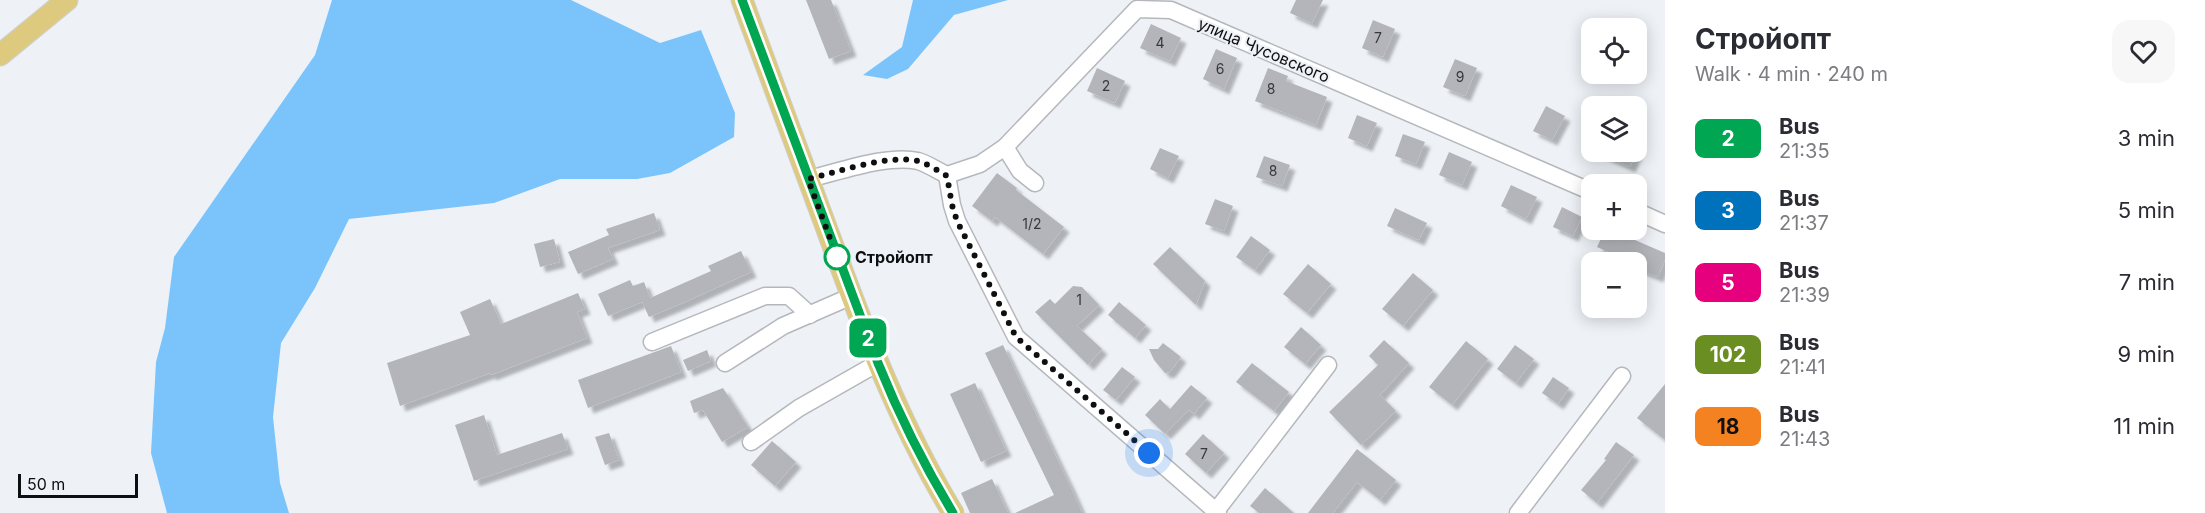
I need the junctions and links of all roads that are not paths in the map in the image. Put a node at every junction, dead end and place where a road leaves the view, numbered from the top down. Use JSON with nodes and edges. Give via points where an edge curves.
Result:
{"nodes":[{"id":1,"x":67,"y":0,"type":"edge"},
{"id":2,"x":742,"y":0,"type":"edge"},
{"id":3,"x":0,"y":55,"type":"edge"},
{"id":4,"x":1005,"y":147,"type":"junction"},
{"id":5,"x":947,"y":176,"type":"junction"},
{"id":6,"x":808,"y":179,"type":"junction"},
{"id":7,"x":1035,"y":183,"type":"dead end"},
{"id":8,"x":1581,"y":187,"type":"edge"},
{"id":9,"x":1647,"y":217,"type":"edge"},
{"id":10,"x":1665,"y":224,"type":"edge"},
{"id":11,"x":852,"y":296,"type":"junction"},
{"id":12,"x":810,"y":315,"type":"junction"},
{"id":13,"x":652,"y":342,"type":"dead end"},
{"id":14,"x":725,"y":363,"type":"dead end"},
{"id":15,"x":878,"y":363,"type":"junction"},
{"id":16,"x":1328,"y":365,"type":"dead end"},
{"id":17,"x":1622,"y":376,"type":"dead end"},
{"id":18,"x":751,"y":442,"type":"dead end"},
{"id":19,"x":1217,"y":512,"type":"edge"},
{"id":20,"x":953,"y":513,"type":"edge"},
{"id":21,"x":1518,"y":513,"type":"edge"}],
"edges":[{"from":1,"to":3,"type":"main road"},
{"from":2,"to":6,"type":"main road"},
{"from":4,"to":5,"type":"street","name":"улица Чусовского","via":[[980,164]]},
{"from":4,"to":7,"type":"street","via":[[1020,171]]},
{"from":4,"to":8,"type":"street","name":"улица Чусовского","via":[[1137,9],[1171,10]]},
{"from":5,"to":6,"type":"street","via":[[920,162],[903,159]]},
{"from":5,"to":19,"type":"street","via":[[957,221],[1016,337]]},
{"from":6,"to":11,"type":"main road"},
{"from":9,"to":10,"type":"street"},
{"from":11,"to":12,"type":"street"},
{"from":11,"to":15,"type":"main road"},
{"from":12,"to":13,"type":"street","via":[[789,296],[765,296]]},
{"from":12,"to":14,"type":"street","via":[[783,326]]},
{"from":15,"to":18,"type":"street","via":[[799,408]]},
{"from":15,"to":20,"type":"main road","via":[[895,404]]},
{"from":16,"to":19,"type":"street"},
{"from":17,"to":21,"type":"street"}]}
